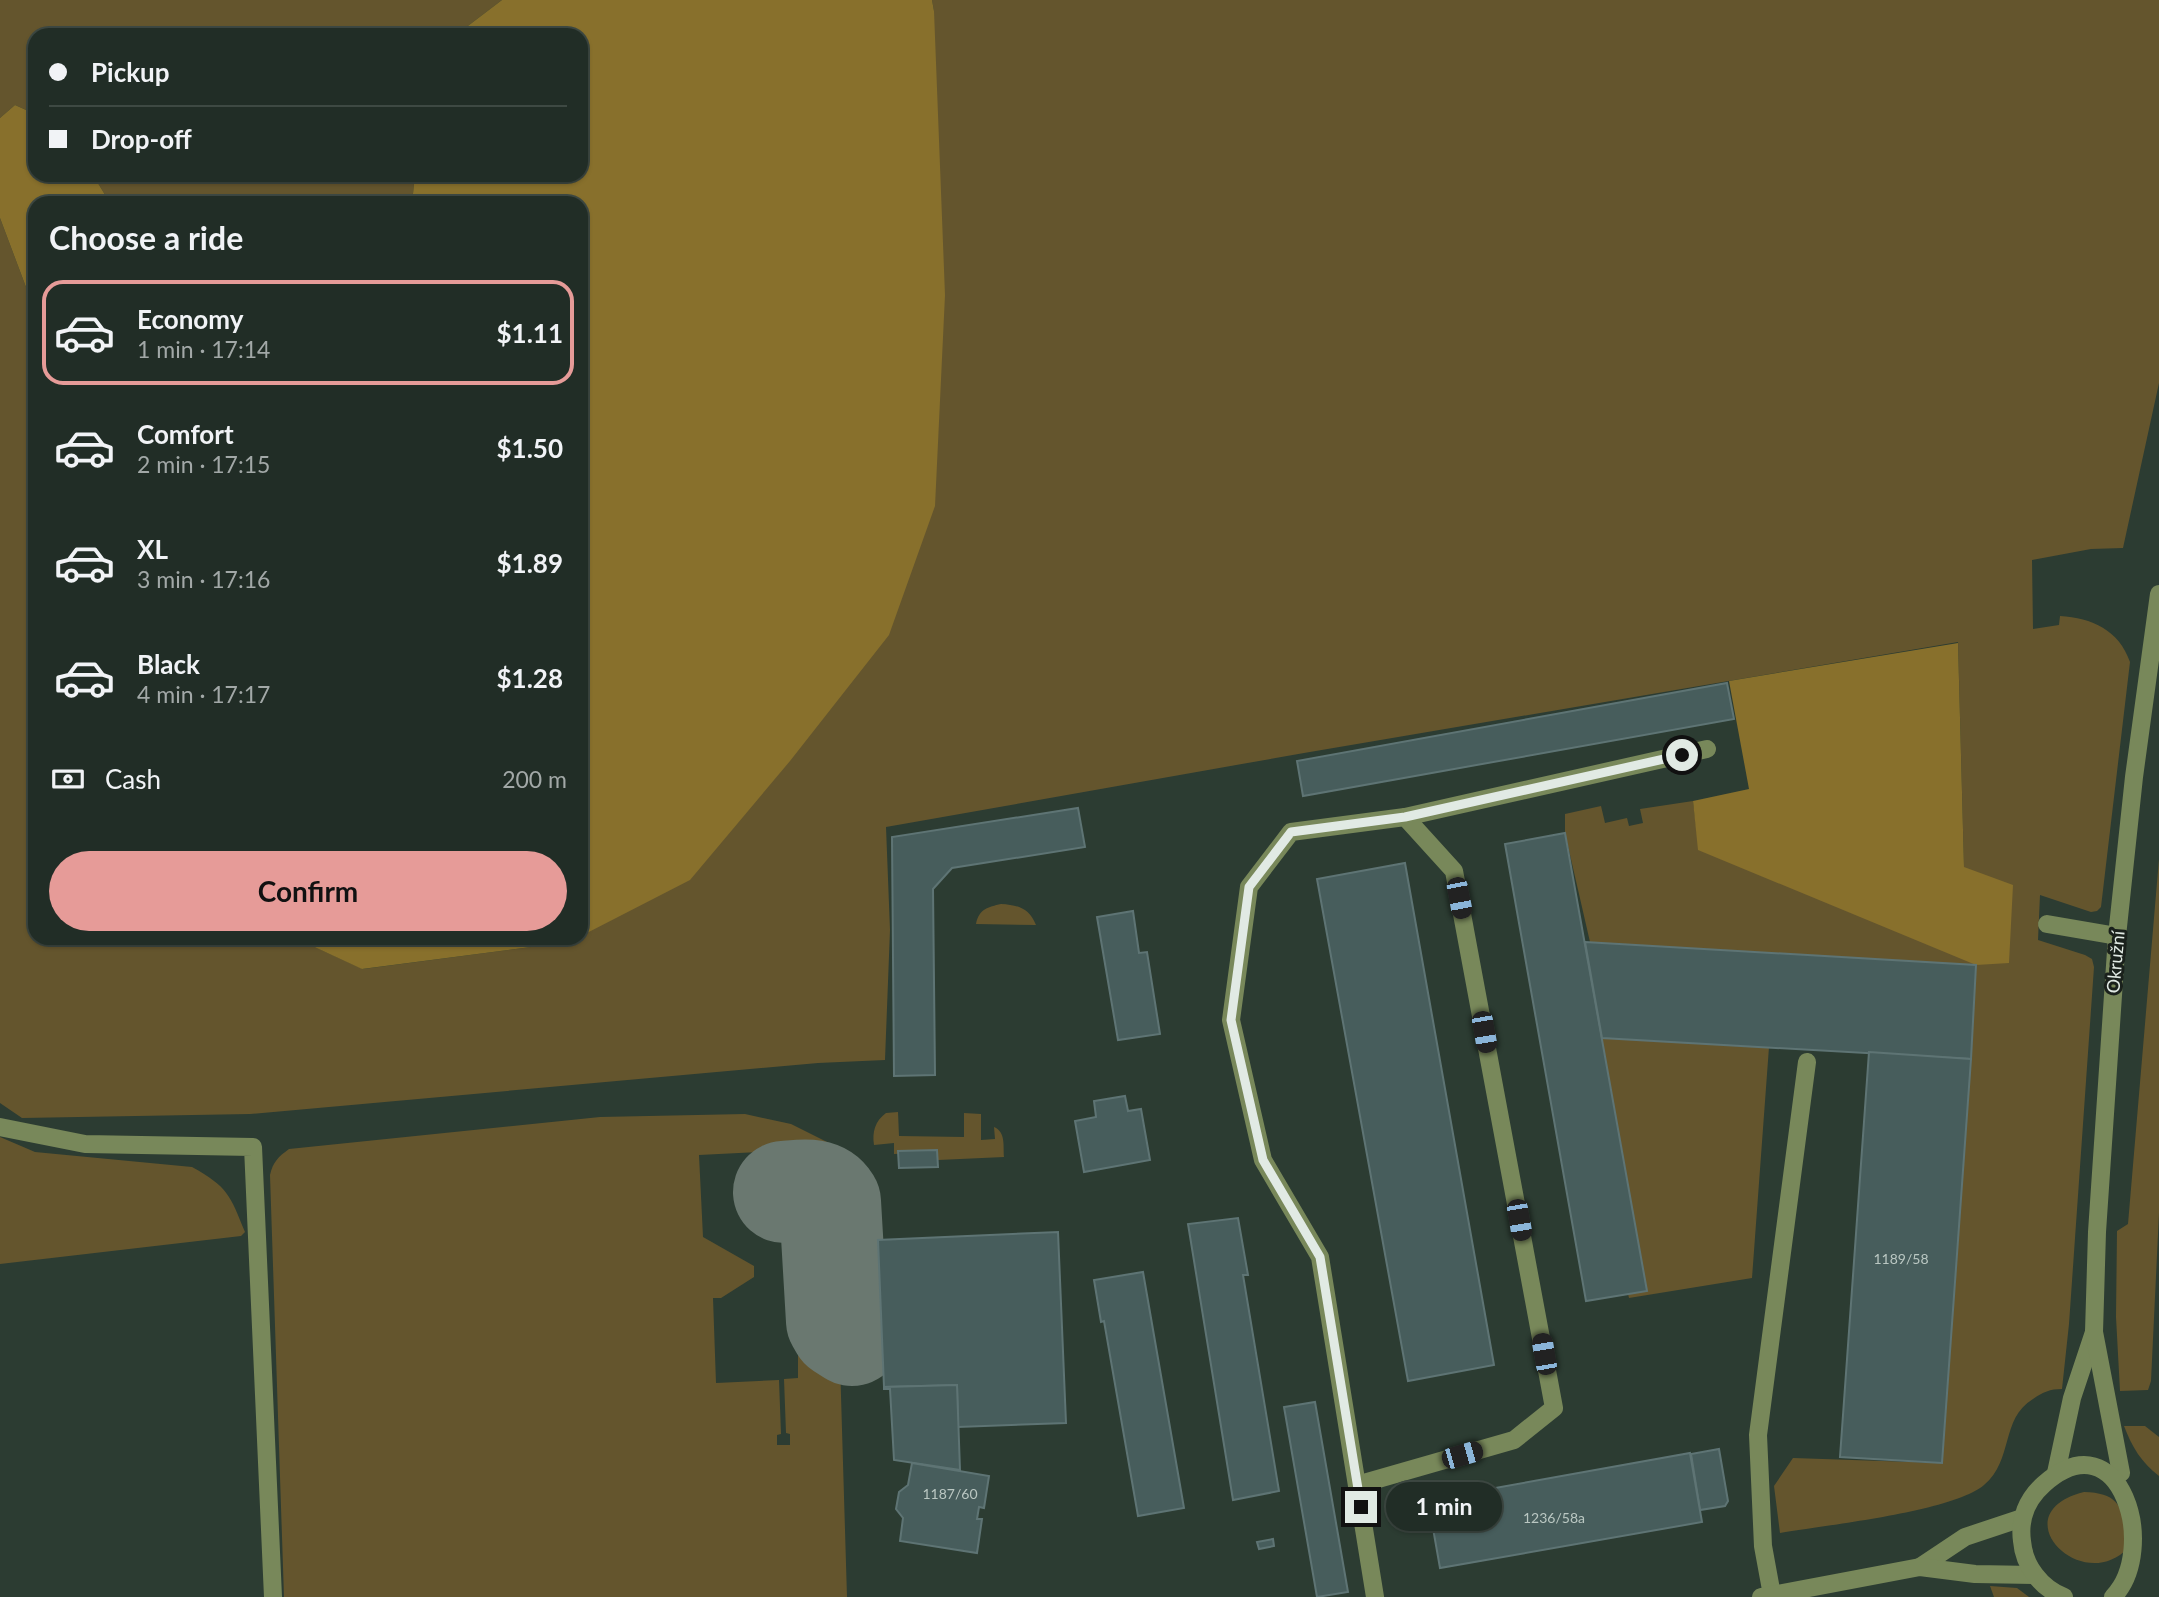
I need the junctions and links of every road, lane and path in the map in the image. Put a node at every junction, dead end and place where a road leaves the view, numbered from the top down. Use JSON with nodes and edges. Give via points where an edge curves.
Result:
{"nodes":[{"id":1,"x":2159,"y":594,"type":"edge"},
{"id":2,"x":1707,"y":749,"type":"dead end"},
{"id":3,"x":1405,"y":817,"type":"junction"},
{"id":4,"x":2047,"y":924,"type":"dead end"},
{"id":5,"x":2117,"y":936,"type":"junction"},
{"id":6,"x":1807,"y":1062,"type":"dead end"},
{"id":7,"x":0,"y":1127,"type":"edge"},
{"id":8,"x":2094,"y":1332,"type":"junction"},
{"id":9,"x":2056,"y":1473,"type":"junction"},
{"id":10,"x":2121,"y":1473,"type":"junction"},
{"id":11,"x":1357,"y":1485,"type":"junction"},
{"id":12,"x":2138,"y":1486,"type":"dead end"},
{"id":13,"x":2022,"y":1518,"type":"junction"},
{"id":14,"x":1920,"y":1567,"type":"junction"},
{"id":15,"x":2147,"y":1570,"type":"dead end"},
{"id":16,"x":2034,"y":1575,"type":"junction"},
{"id":17,"x":1812,"y":1592,"type":"edge"},
{"id":18,"x":1766,"y":1596,"type":"edge"},
{"id":19,"x":273,"y":1597,"type":"edge"},
{"id":20,"x":1375,"y":1597,"type":"edge"},
{"id":21,"x":2062,"y":1597,"type":"edge"},
{"id":22,"x":2113,"y":1597,"type":"edge"}],
"edges":[{"from":1,"to":5,"type":"street","name":"Okružní"},
{"from":2,"to":3,"type":"street"},
{"from":3,"to":11,"type":"street","via":[[1291,832],[1249,887],[1231,1020],[1263,1160],[1320,1257]]},
{"from":3,"to":11,"type":"street","via":[[1454,871],[1554,1408],[1514,1440]]},
{"from":4,"to":5,"type":"street"},
{"from":5,"to":8,"type":"street","name":"Okružní","via":[[2101,1150]]},
{"from":6,"to":18,"type":"street","via":[[1758,1435]]},
{"from":7,"to":19,"type":"street","via":[[85,1144],[253,1147]]},
{"from":8,"to":9,"type":"street","name":"Okružní","via":[[2070,1406]]},
{"from":8,"to":10,"type":"street","name":"Okružní"},
{"from":9,"to":10,"type":"street","via":[[2087,1466]]},
{"from":9,"to":13,"type":"street","via":[[2032,1496]]},
{"from":10,"to":12,"type":"street"},
{"from":11,"to":20,"type":"street"},
{"from":13,"to":14,"type":"street","via":[[1965,1537]]},
{"from":13,"to":16,"type":"street","via":[[2023,1548]]},
{"from":14,"to":16,"type":"street"},
{"from":14,"to":17,"type":"street"},
{"from":15,"to":22,"type":"street","via":[[2125,1592]]},
{"from":16,"to":21,"type":"street"},
{"from":17,"to":18,"type":"street"}]}
